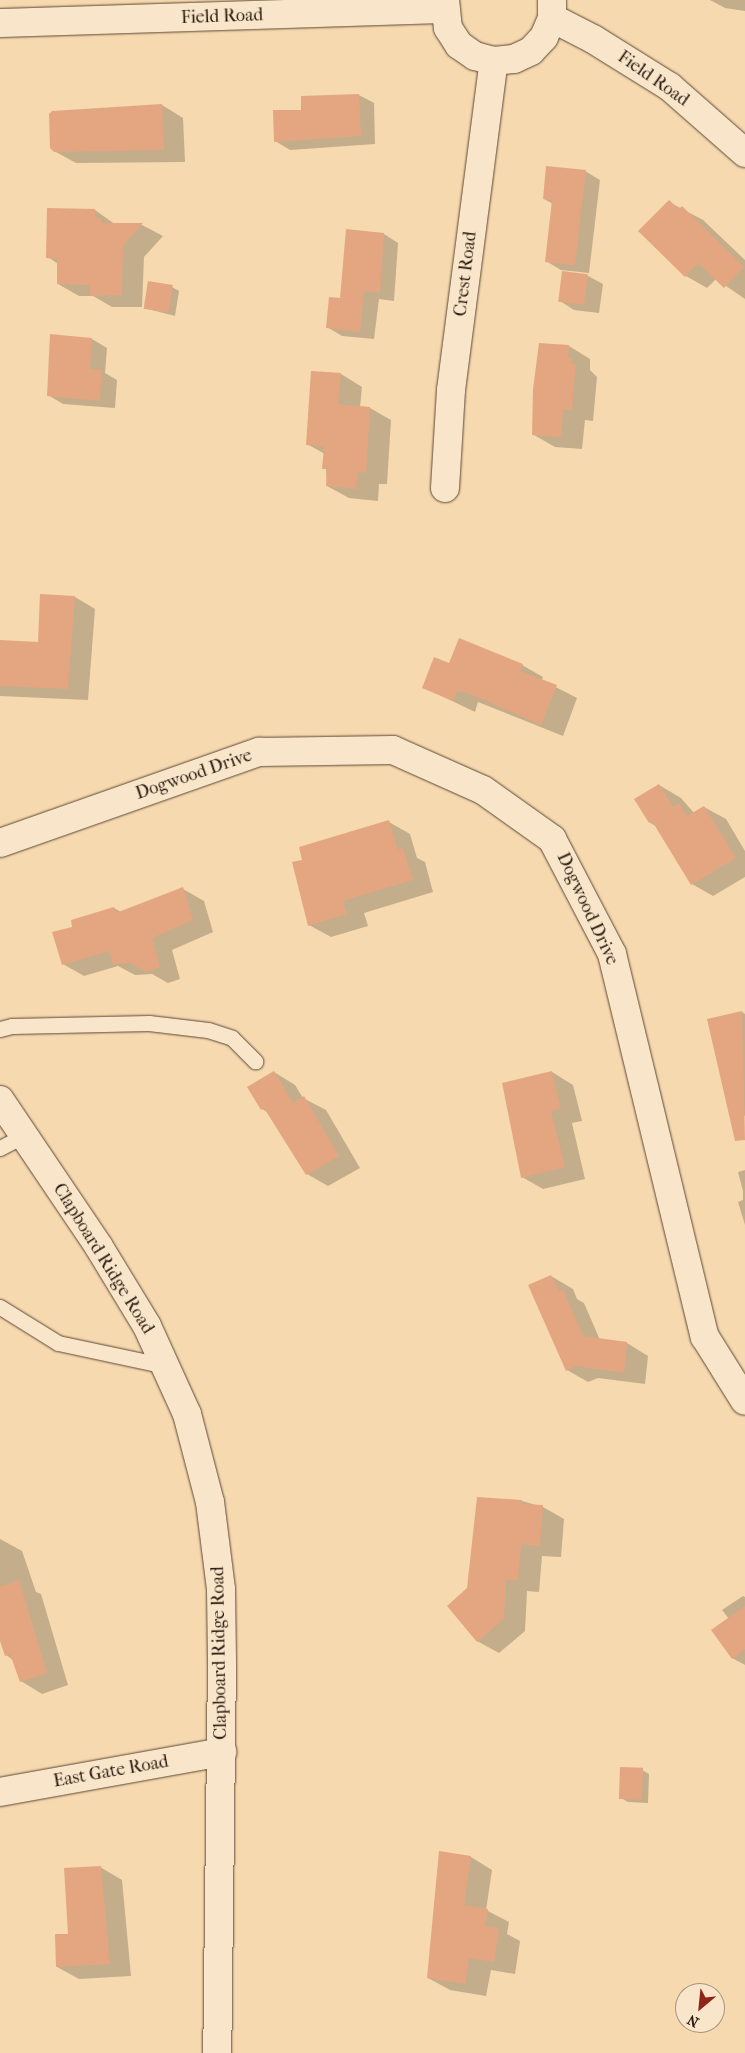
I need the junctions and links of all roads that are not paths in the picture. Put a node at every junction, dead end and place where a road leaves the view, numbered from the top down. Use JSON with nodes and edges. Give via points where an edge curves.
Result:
{"nodes":[{"id":1,"x":444,"y":5,"type":"edge"},
{"id":2,"x":552,"y":9,"type":"edge"},
{"id":3,"x":0,"y":23,"type":"edge"},
{"id":4,"x":494,"y":61,"type":"junction"},
{"id":5,"x":745,"y":152,"type":"edge"},
{"id":6,"x":445,"y":488,"type":"dead end"},
{"id":7,"x":0,"y":843,"type":"edge"},
{"id":8,"x":0,"y":1029,"type":"edge"},
{"id":9,"x":255,"y":1061,"type":"dead end"},
{"id":10,"x":0,"y":1100,"type":"edge"},
{"id":11,"x":24,"y":1135,"type":"junction"},
{"id":12,"x":0,"y":1148,"type":"edge"},
{"id":13,"x":0,"y":1307,"type":"edge"},
{"id":14,"x":166,"y":1366,"type":"junction"},
{"id":15,"x":745,"y":1401,"type":"edge"},
{"id":16,"x":222,"y":1752,"type":"junction"},
{"id":17,"x":0,"y":1792,"type":"edge"},
{"id":18,"x":217,"y":2053,"type":"edge"}],
"edges":[{"from":1,"to":3,"type":"street","name":"Field Road"},
{"from":1,"to":4,"type":"street","name":"Field Road","via":[[448,28],[459,45],[475,56]]},
{"from":2,"to":4,"type":"street","name":"Field Road","via":[[544,37],[531,51],[514,60]]},
{"from":2,"to":5,"type":"street","name":"Field Road","via":[[670,87]]},
{"from":4,"to":6,"type":"street","name":"Crest Road","via":[[451,390]]},
{"from":7,"to":15,"type":"street","name":"Dogwood Drive","via":[[259,752],[393,750],[483,790],[544,834],[556,843],[612,954],[705,1337]]},
{"from":8,"to":9,"type":"lane","via":[[12,1026],[149,1023],[208,1030],[232,1038]]},
{"from":10,"to":11,"type":"street","name":"Clapboard Ridge Road"},
{"from":11,"to":12,"type":"lane"},
{"from":11,"to":14,"type":"street","name":"Clapboard Ridge Road","via":[[114,1270]]},
{"from":13,"to":14,"type":"lane","via":[[58,1342]]},
{"from":14,"to":16,"type":"street","name":"Clapboard Ridge Road","via":[[187,1414],[210,1502],[221,1588]]},
{"from":16,"to":17,"type":"street","name":"East Gate Road"},
{"from":16,"to":18,"type":"street","name":"Clapboard Ridge Road"}]}
